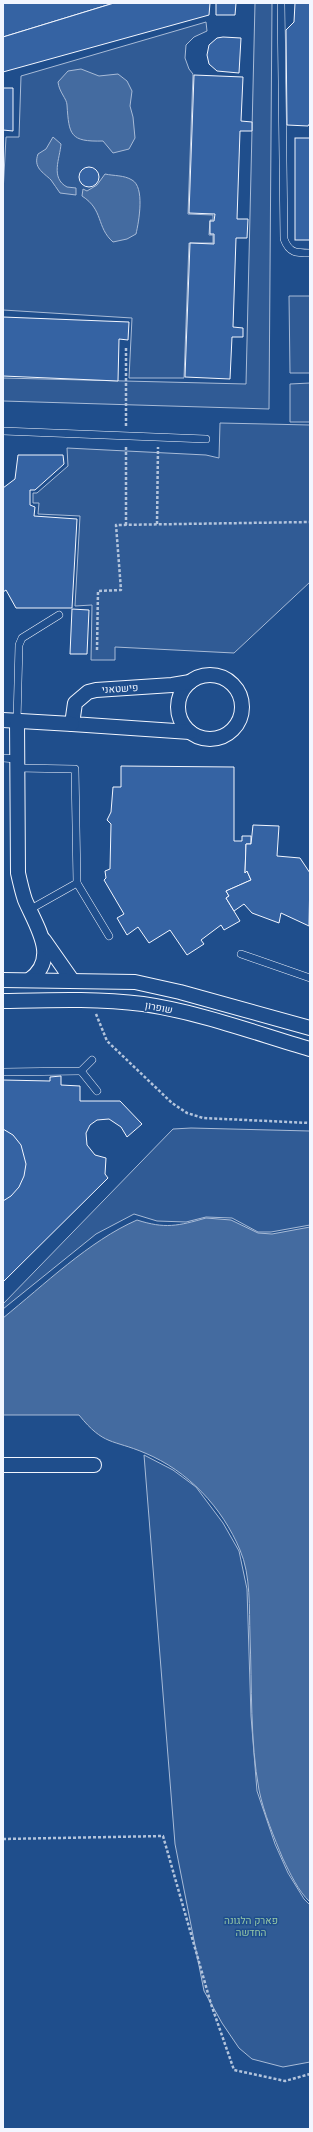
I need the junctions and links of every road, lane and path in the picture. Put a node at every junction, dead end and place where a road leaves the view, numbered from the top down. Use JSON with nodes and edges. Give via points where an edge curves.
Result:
{"nodes":[{"id":1,"x":281,"y":3,"type":"edge"},
{"id":2,"x":310,"y":253,"type":"edge"},
{"id":3,"x":126,"y":348,"type":"dead end"},
{"id":4,"x":3,"y":431,"type":"edge"},
{"id":5,"x":126,"y":435,"type":"junction"},
{"id":6,"x":158,"y":436,"type":"junction"},
{"id":7,"x":206,"y":439,"type":"dead end"},
{"id":8,"x":310,"y":522,"type":"edge"},
{"id":9,"x":158,"y":524,"type":"junction"},
{"id":10,"x":126,"y":525,"type":"junction"},
{"id":11,"x":59,"y":615,"type":"dead end"},
{"id":12,"x":97,"y":650,"type":"dead end"},
{"id":13,"x":190,"y":682,"type":"junction"},
{"id":14,"x":3,"y":720,"type":"edge"},
{"id":15,"x":17,"y":721,"type":"junction"},
{"id":16,"x":72,"y":724,"type":"junction"},
{"id":17,"x":190,"y":732,"type":"junction"},
{"id":18,"x":3,"y":758,"type":"edge"},
{"id":19,"x":17,"y":764,"type":"junction"},
{"id":20,"x":77,"y":883,"type":"junction"},
{"id":21,"x":30,"y":910,"type":"junction"},
{"id":22,"x":41,"y":935,"type":"junction"},
{"id":23,"x":109,"y":936,"type":"dead end"},
{"id":24,"x":241,"y":954,"type":"dead end"},
{"id":25,"x":310,"y":978,"type":"edge"},
{"id":26,"x":3,"y":980,"type":"edge"},
{"id":27,"x":29,"y":980,"type":"junction"},
{"id":28,"x":72,"y":980,"type":"junction"},
{"id":29,"x":92,"y":1000,"type":"junction"},
{"id":30,"x":3,"y":1001,"type":"edge"},
{"id":31,"x":310,"y":1028,"type":"edge"},
{"id":32,"x":310,"y":1049,"type":"edge"},
{"id":33,"x":92,"y":1060,"type":"dead end"},
{"id":34,"x":81,"y":1071,"type":"junction"},
{"id":35,"x":3,"y":1072,"type":"edge"},
{"id":36,"x":97,"y":1091,"type":"dead end"},
{"id":37,"x":310,"y":1123,"type":"edge"},
{"id":38,"x":3,"y":1465,"type":"edge"},
{"id":39,"x":94,"y":1465,"type":"dead end"},
{"id":40,"x":3,"y":1839,"type":"edge"},
{"id":41,"x":310,"y":2074,"type":"edge"}],
"edges":[{"from":1,"to":2,"type":"lane","via":[[284,239],[291,251]]},
{"from":3,"to":5,"type":"path"},
{"from":4,"to":5,"type":"lane"},
{"from":5,"to":6,"type":"lane"},
{"from":5,"to":10,"type":"path"},
{"from":6,"to":7,"type":"lane"},
{"from":6,"to":9,"type":"path"},
{"from":8,"to":9,"type":"path"},
{"from":9,"to":10,"type":"path"},
{"from":10,"to":12,"type":"path","via":[[116,525],[121,590],[98,592]]},
{"from":11,"to":15,"type":"lane","via":[[22,638],[19,644]]},
{"from":13,"to":16,"type":"street","name":"פישטאני","via":[[88,692],[75,703]]},
{"from":13,"to":17,"type":"street","via":[[180,694],[178,704],[181,720]]},
{"from":13,"to":17,"type":"street","via":[[204,675],[225,678],[239,693],[242,704],[237,724],[221,737],[210,739]]},
{"from":14,"to":15,"type":"street"},
{"from":15,"to":16,"type":"street"},
{"from":15,"to":19,"type":"street"},
{"from":16,"to":17,"type":"street"},
{"from":18,"to":19,"type":"lane"},
{"from":19,"to":20,"type":"lane","via":[[75,769]]},
{"from":19,"to":21,"type":"street","via":[[17,864],[20,885]]},
{"from":20,"to":21,"type":"lane"},
{"from":20,"to":23,"type":"lane"},
{"from":21,"to":22,"type":"street"},
{"from":22,"to":27,"type":"street","via":[[44,963],[40,972]]},
{"from":22,"to":28,"type":"street"},
{"from":24,"to":25,"type":"lane"},
{"from":26,"to":27,"type":"street","name":"שופרון"},
{"from":27,"to":28,"type":"street","name":"שופרון"},
{"from":28,"to":31,"type":"street","name":"שופרון","via":[[135,982],[157,986]]},
{"from":29,"to":30,"type":"street","name":"שופרון"},
{"from":29,"to":32,"type":"street","name":"שופרון","via":[[166,1008]]},
{"from":29,"to":37,"type":"path","via":[[98,1023],[107,1041],[172,1103],[187,1113],[203,1118]]},
{"from":33,"to":34,"type":"lane"},
{"from":34,"to":35,"type":"lane"},
{"from":34,"to":36,"type":"lane"},
{"from":38,"to":39,"type":"street"},
{"from":40,"to":41,"type":"path","via":[[163,1836],[211,2004],[234,2070],[285,2081]]}]}
